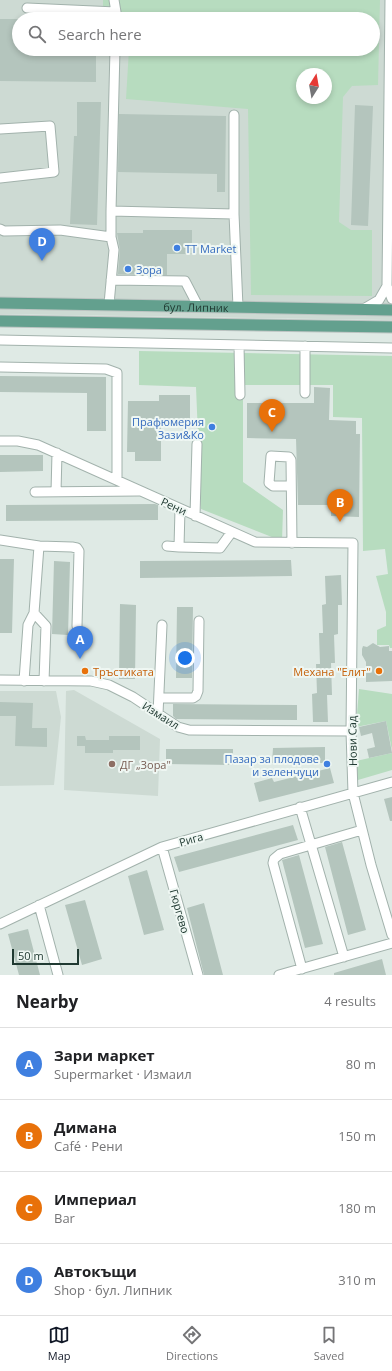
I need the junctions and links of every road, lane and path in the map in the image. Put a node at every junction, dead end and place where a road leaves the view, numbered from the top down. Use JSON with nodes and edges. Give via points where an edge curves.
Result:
{"nodes":[{"id":1,"x":114,"y":0,"type":"edge"},
{"id":2,"x":390,"y":0,"type":"edge"},
{"id":3,"x":26,"y":8,"type":"dead end"},
{"id":4,"x":71,"y":12,"type":"edge"},
{"id":5,"x":116,"y":12,"type":"edge"},
{"id":6,"x":115,"y":56,"type":"edge"},
{"id":7,"x":234,"y":115,"type":"dead end"},
{"id":8,"x":0,"y":129,"type":"edge"},
{"id":9,"x":390,"y":174,"type":"edge"},
{"id":10,"x":0,"y":178,"type":"edge"},
{"id":11,"x":110,"y":211,"type":"junction"},
{"id":12,"x":234,"y":214,"type":"junction"},
{"id":13,"x":0,"y":229,"type":"edge"},
{"id":14,"x":111,"y":237,"type":"junction"},
{"id":15,"x":390,"y":252,"type":"edge"},
{"id":16,"x":111,"y":280,"type":"junction"},
{"id":17,"x":387,"y":286,"type":"junction"},
{"id":18,"x":392,"y":298,"type":"edge"},
{"id":19,"x":0,"y":303,"type":"edge"},
{"id":20,"x":109,"y":304,"type":"junction"},
{"id":21,"x":198,"y":306,"type":"junction"},
{"id":22,"x":238,"y":307,"type":"junction"},
{"id":23,"x":362,"y":310,"type":"junction"},
{"id":24,"x":392,"y":310,"type":"edge"},
{"id":25,"x":0,"y":321,"type":"edge"},
{"id":26,"x":392,"y":327,"type":"edge"},
{"id":27,"x":0,"y":340,"type":"edge"},
{"id":28,"x":239,"y":345,"type":"junction"},
{"id":29,"x":305,"y":346,"type":"junction"},
{"id":30,"x":392,"y":348,"type":"edge"},
{"id":31,"x":0,"y":367,"type":"edge"},
{"id":32,"x":305,"y":392,"type":"dead end"},
{"id":33,"x":240,"y":395,"type":"dead end"},
{"id":34,"x":0,"y":441,"type":"edge"},
{"id":35,"x":197,"y":444,"type":"dead end"},
{"id":36,"x":57,"y":453,"type":"junction"},
{"id":37,"x":117,"y":480,"type":"junction"},
{"id":38,"x":291,"y":486,"type":"dead end"},
{"id":39,"x":141,"y":491,"type":"junction"},
{"id":40,"x":35,"y":492,"type":"dead end"},
{"id":41,"x":56,"y":492,"type":"junction"},
{"id":42,"x":180,"y":509,"type":"junction"},
{"id":43,"x":195,"y":516,"type":"junction"},
{"id":44,"x":231,"y":533,"type":"junction"},
{"id":45,"x":0,"y":540,"type":"edge"},
{"id":46,"x":292,"y":543,"type":"junction"},
{"id":47,"x":353,"y":543,"type":"joint"},
{"id":48,"x":39,"y":546,"type":"junction"},
{"id":49,"x":167,"y":546,"type":"dead end"},
{"id":50,"x":179,"y":547,"type":"junction"},
{"id":51,"x":34,"y":613,"type":"junction"},
{"id":52,"x":199,"y":621,"type":"dead end"},
{"id":53,"x":162,"y":625,"type":"dead end"},
{"id":54,"x":77,"y":626,"type":"dead end"},
{"id":55,"x":0,"y":680,"type":"edge"},
{"id":56,"x":24,"y":681,"type":"junction"},
{"id":57,"x":44,"y":681,"type":"junction"},
{"id":58,"x":159,"y":698,"type":"junction"},
{"id":59,"x":158,"y":714,"type":"junction"},
{"id":60,"x":351,"y":731,"type":"junction"},
{"id":61,"x":392,"y":782,"type":"edge"},
{"id":62,"x":353,"y":793,"type":"junction"},
{"id":63,"x":300,"y":807,"type":"junction"},
{"id":64,"x":362,"y":830,"type":"junction"},
{"id":65,"x":311,"y":844,"type":"junction"},
{"id":66,"x":162,"y":847,"type":"junction"},
{"id":67,"x":38,"y":905,"type":"junction"},
{"id":68,"x":0,"y":924,"type":"edge"},
{"id":69,"x":392,"y":935,"type":"edge"},
{"id":70,"x":392,"y":943,"type":"edge"},
{"id":71,"x":344,"y":957,"type":"junction"},
{"id":72,"x":302,"y":969,"type":"junction"},
{"id":73,"x":58,"y":975,"type":"edge"},
{"id":74,"x":198,"y":975,"type":"edge"},
{"id":75,"x":279,"y":975,"type":"edge"}],
"edges":[{"from":1,"to":5,"type":"street"},
{"from":2,"to":9,"type":"street"},
{"from":3,"to":4,"type":"street"},
{"from":6,"to":11,"type":"street"},
{"from":7,"to":12,"type":"street"},
{"from":8,"to":10,"type":"street","via":[[50,126],[54,172]]},
{"from":9,"to":15,"type":"street"},
{"from":11,"to":12,"type":"street"},
{"from":11,"to":14,"type":"street"},
{"from":12,"to":22,"type":"street"},
{"from":13,"to":14,"type":"street","via":[[60,230]]},
{"from":14,"to":16,"type":"street","via":[[114,250]]},
{"from":15,"to":17,"type":"street"},
{"from":16,"to":20,"type":"street"},
{"from":16,"to":21,"type":"street","via":[[185,281]]},
{"from":17,"to":18,"type":"street"},
{"from":17,"to":23,"type":"street","via":[[379,300]]},
{"from":19,"to":20,"type":"main road","name":"бул. Липник"},
{"from":20,"to":21,"type":"main road","name":"бул. Липник"},
{"from":21,"to":22,"type":"main road","name":"бул. Липник"},
{"from":22,"to":23,"type":"main road","name":"бул. Липник"},
{"from":23,"to":24,"type":"main road","name":"бул. Липник"},
{"from":25,"to":26,"type":"main road","name":"бул. Липник"},
{"from":27,"to":28,"type":"street"},
{"from":28,"to":29,"type":"street"},
{"from":28,"to":33,"type":"street"},
{"from":29,"to":30,"type":"street"},
{"from":29,"to":32,"type":"street"},
{"from":31,"to":37,"type":"street","via":[[106,369],[116,373]]},
{"from":34,"to":36,"type":"street","name":"Рени","via":[[38,445]]},
{"from":35,"to":43,"type":"street"},
{"from":36,"to":37,"type":"street","name":"Рени"},
{"from":36,"to":41,"type":"street"},
{"from":37,"to":39,"type":"street","name":"Рени"},
{"from":38,"to":46,"type":"street"},
{"from":39,"to":41,"type":"street"},
{"from":39,"to":42,"type":"street","name":"Рени"},
{"from":40,"to":41,"type":"street"},
{"from":42,"to":43,"type":"street","name":"Рени"},
{"from":42,"to":50,"type":"street"},
{"from":43,"to":44,"type":"street","name":"Рени"},
{"from":44,"to":46,"type":"street","name":"Рени","via":[[255,542]]},
{"from":44,"to":50,"type":"street","via":[[220,548]]},
{"from":45,"to":48,"type":"street"},
{"from":46,"to":47,"type":"street","name":"Рени"},
{"from":47,"to":60,"type":"street","name":"Нови Сад"},
{"from":48,"to":51,"type":"street"},
{"from":48,"to":54,"type":"street","via":[[72,547],[79,551]]},
{"from":49,"to":50,"type":"street"},
{"from":51,"to":56,"type":"street","via":[[28,625]]},
{"from":51,"to":57,"type":"street","via":[[46,626]]},
{"from":52,"to":58,"type":"street","via":[[196,696]]},
{"from":53,"to":58,"type":"street"},
{"from":55,"to":56,"type":"street","name":"Измаил"},
{"from":56,"to":57,"type":"street","name":"Измаил"},
{"from":57,"to":59,"type":"street","name":"Измаил","via":[[91,681],[109,685]]},
{"from":58,"to":59,"type":"street"},
{"from":59,"to":60,"type":"street","name":"Измаил","via":[[178,727],[189,730]]},
{"from":60,"to":62,"type":"street","name":"Нови Сад"},
{"from":61,"to":62,"type":"street","name":"Рига"},
{"from":62,"to":63,"type":"street","name":"Рига"},
{"from":62,"to":64,"type":"street","name":"Нови Сад"},
{"from":63,"to":65,"type":"street"},
{"from":63,"to":66,"type":"street","name":"Рига"},
{"from":64,"to":65,"type":"street"},
{"from":64,"to":69,"type":"street","name":"Нови Сад"},
{"from":65,"to":71,"type":"street"},
{"from":65,"to":72,"type":"street","via":[[280,854],[273,863]]},
{"from":66,"to":67,"type":"street","name":"Рига"},
{"from":66,"to":74,"type":"street","name":"Гюргево"},
{"from":67,"to":68,"type":"street","name":"Рига"},
{"from":67,"to":73,"type":"street"},
{"from":70,"to":71,"type":"street"},
{"from":71,"to":72,"type":"street"},
{"from":72,"to":75,"type":"street"}]}
